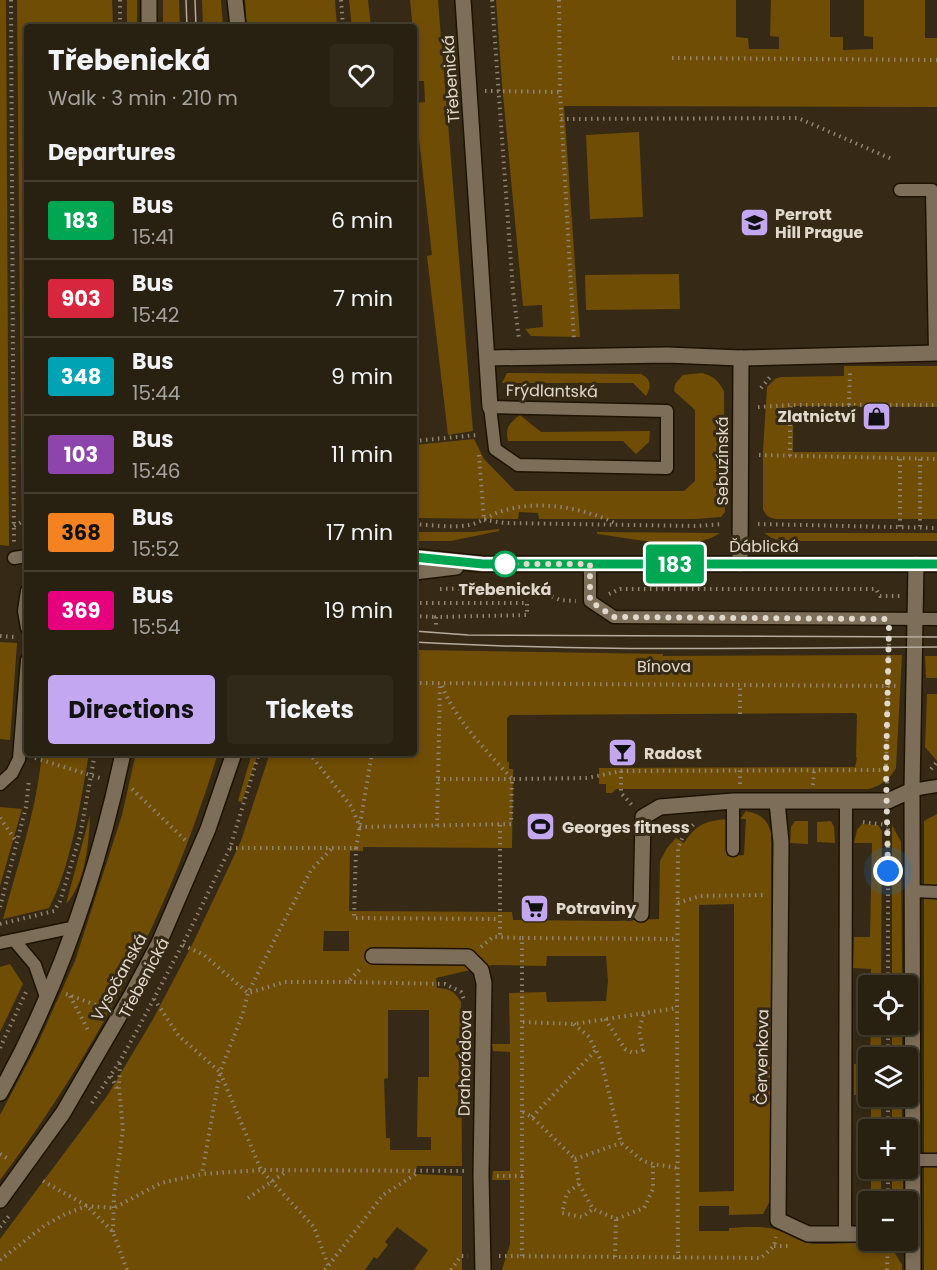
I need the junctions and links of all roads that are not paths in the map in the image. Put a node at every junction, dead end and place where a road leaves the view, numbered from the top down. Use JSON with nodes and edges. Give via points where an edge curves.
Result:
{"nodes":[{"id":1,"x":149,"y":0,"type":"edge"},
{"id":2,"x":236,"y":0,"type":"edge"},
{"id":3,"x":464,"y":0,"type":"edge"},
{"id":4,"x":149,"y":24,"type":"edge"},
{"id":5,"x":238,"y":24,"type":"edge"},
{"id":6,"x":900,"y":190,"type":"dead end"},
{"id":7,"x":936,"y":353,"type":"edge"},
{"id":8,"x":487,"y":358,"type":"junction"},
{"id":9,"x":741,"y":358,"type":"junction"},
{"id":10,"x":490,"y":407,"type":"junction"},
{"id":11,"x":417,"y":556,"type":"edge"},
{"id":12,"x":483,"y":564,"type":"junction"},
{"id":13,"x":590,"y":564,"type":"junction"},
{"id":14,"x":740,"y":564,"type":"junction"},
{"id":15,"x":916,"y":564,"type":"junction"},
{"id":16,"x":937,"y":564,"type":"edge"},
{"id":17,"x":417,"y":572,"type":"edge"},
{"id":18,"x":915,"y":619,"type":"junction"},
{"id":19,"x":937,"y":619,"type":"edge"},
{"id":20,"x":24,"y":697,"type":"edge"},
{"id":21,"x":122,"y":756,"type":"edge"},
{"id":22,"x":233,"y":756,"type":"edge"},
{"id":23,"x":0,"y":784,"type":"edge"},
{"id":24,"x":937,"y":786,"type":"edge"},
{"id":25,"x":912,"y":789,"type":"junction"},
{"id":26,"x":733,"y":801,"type":"junction"},
{"id":27,"x":846,"y":801,"type":"junction"},
{"id":28,"x":777,"y":802,"type":"junction"},
{"id":29,"x":733,"y":850,"type":"dead end"},
{"id":30,"x":912,"y":891,"type":"junction"},
{"id":31,"x":937,"y":892,"type":"edge"},
{"id":32,"x":641,"y":914,"type":"dead end"},
{"id":33,"x":75,"y":927,"type":"junction"},
{"id":34,"x":14,"y":940,"type":"junction"},
{"id":35,"x":0,"y":943,"type":"edge"},
{"id":36,"x":373,"y":956,"type":"road end"},
{"id":37,"x":46,"y":990,"type":"junction"},
{"id":38,"x":0,"y":1093,"type":"edge"},
{"id":39,"x":913,"y":1119,"type":"edge"},
{"id":40,"x":918,"y":1160,"type":"edge"},
{"id":41,"x":937,"y":1160,"type":"edge"},
{"id":42,"x":0,"y":1200,"type":"edge"},
{"id":43,"x":845,"y":1234,"type":"junction"},
{"id":44,"x":858,"y":1234,"type":"edge"},
{"id":45,"x":911,"y":1251,"type":"edge"},
{"id":46,"x":483,"y":1263,"type":"edge"},
{"id":47,"x":913,"y":1270,"type":"edge"}],
"edges":[{"from":1,"to":4,"type":"street"},
{"from":2,"to":5,"type":"street"},
{"from":3,"to":8,"type":"street","name":"Třebenická"},
{"from":6,"to":7,"type":"lane","via":[[932,190]]},
{"from":7,"to":9,"type":"street","name":"Frýdlantská"},
{"from":8,"to":9,"type":"street","name":"Frýdlantská"},
{"from":8,"to":10,"type":"street","name":"Třebenická"},
{"from":9,"to":14,"type":"street","name":"Sebuzínská"},
{"from":10,"to":10,"type":"lane","name":"Frýdlantská","via":[[667,411],[667,468],[518,465],[495,449]]},
{"from":11,"to":12,"type":"street"},
{"from":12,"to":13,"type":"street","name":"Ďáblická"},
{"from":12,"to":17,"type":"street"},
{"from":13,"to":14,"type":"street","name":"Ďáblická"},
{"from":13,"to":18,"type":"lane","via":[[590,601],[614,617]]},
{"from":14,"to":15,"type":"street","name":"Ďáblická"},
{"from":15,"to":16,"type":"street","name":"Ďáblická"},
{"from":15,"to":18,"type":"street"},
{"from":18,"to":19,"type":"lane"},
{"from":18,"to":25,"type":"street"},
{"from":20,"to":23,"type":"lane","via":[[19,759]]},
{"from":21,"to":33,"type":"street","via":[[93,874]]},
{"from":22,"to":42,"type":"street","name":"Vysočanská","via":[[208,829],[159,943],[63,1113]]},
{"from":24,"to":25,"type":"lane"},
{"from":25,"to":27,"type":"street","via":[[888,801]]},
{"from":25,"to":30,"type":"street"},
{"from":26,"to":28,"type":"street"},
{"from":26,"to":29,"type":"lane"},
{"from":26,"to":32,"type":"street","via":[[660,807],[643,817]]},
{"from":27,"to":28,"type":"street"},
{"from":27,"to":43,"type":"lane"},
{"from":28,"to":43,"type":"street","name":"Červenkova","via":[[781,842],[778,1220],[808,1234]]},
{"from":30,"to":31,"type":"lane"},
{"from":30,"to":39,"type":"street"},
{"from":33,"to":34,"type":"lane"},
{"from":33,"to":37,"type":"street"},
{"from":34,"to":35,"type":"lane"},
{"from":34,"to":37,"type":"lane","via":[[35,965]]},
{"from":36,"to":46,"type":"street","name":"Drahorádova","via":[[468,957],[481,970]]},
{"from":37,"to":38,"type":"street"},
{"from":40,"to":41,"type":"lane"},
{"from":43,"to":44,"type":"street"},
{"from":45,"to":47,"type":"street"}]}
